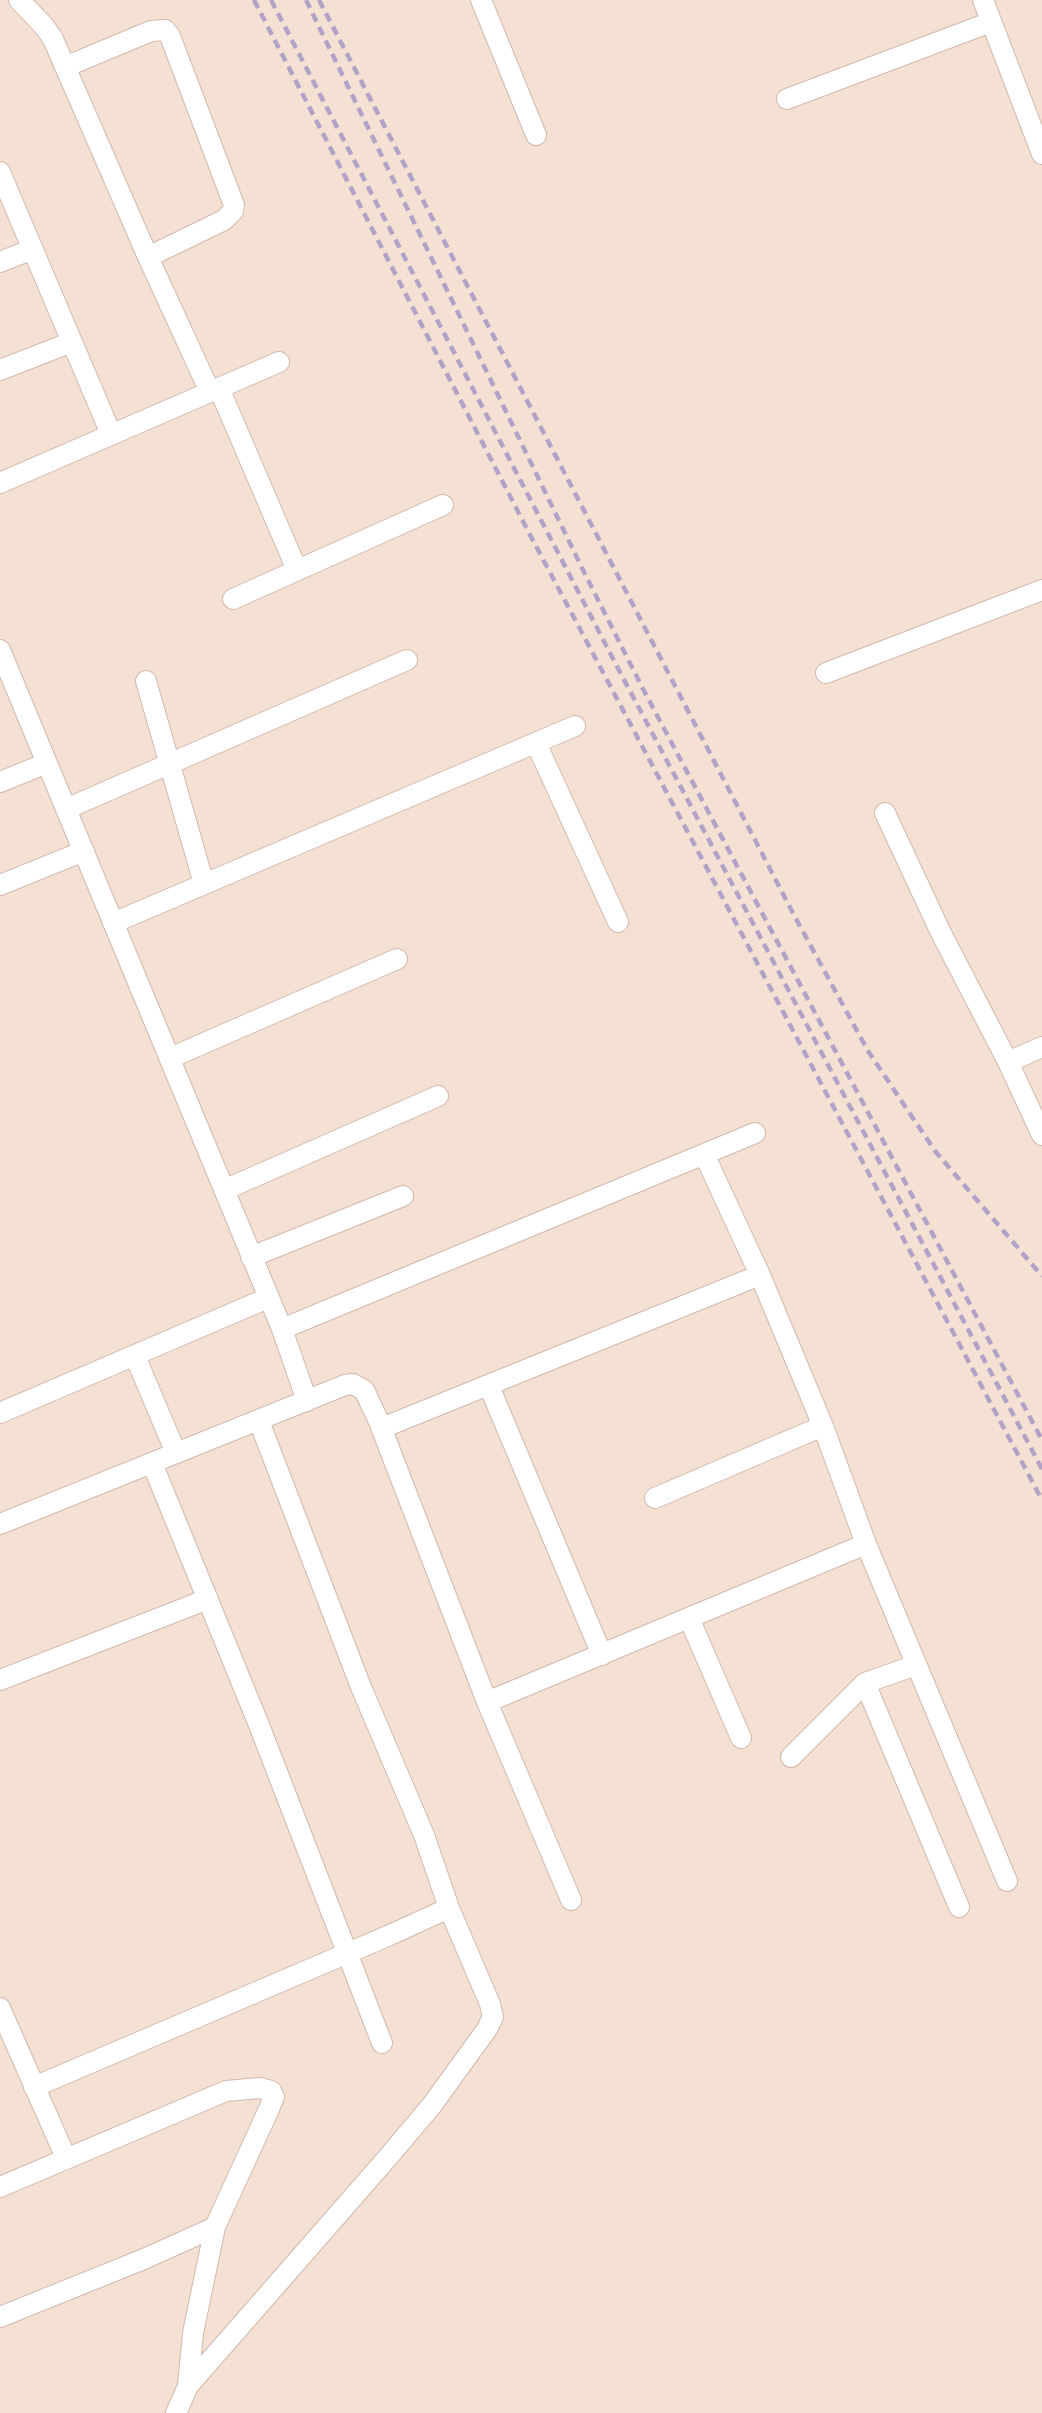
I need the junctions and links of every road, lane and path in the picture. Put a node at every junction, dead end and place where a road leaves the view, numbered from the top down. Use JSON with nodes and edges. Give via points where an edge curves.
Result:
{"nodes":[{"id":1,"x":19,"y":0,"type":"edge"},
{"id":2,"x":481,"y":0,"type":"edge"},
{"id":3,"x":983,"y":0,"type":"edge"},
{"id":4,"x":991,"y":22,"type":"junction"},
{"id":5,"x":65,"y":67,"type":"junction"},
{"id":6,"x":787,"y":99,"type":"dead end"},
{"id":7,"x":536,"y":135,"type":"dead end"},
{"id":8,"x":1042,"y":154,"type":"edge"},
{"id":9,"x":0,"y":172,"type":"edge"},
{"id":10,"x":33,"y":249,"type":"junction"},
{"id":11,"x":148,"y":257,"type":"junction"},
{"id":12,"x":0,"y":262,"type":"edge"},
{"id":13,"x":72,"y":342,"type":"junction"},
{"id":14,"x":279,"y":362,"type":"dead end"},
{"id":15,"x":0,"y":370,"type":"edge"},
{"id":16,"x":214,"y":390,"type":"junction"},
{"id":17,"x":111,"y":435,"type":"junction"},
{"id":18,"x":0,"y":483,"type":"edge"},
{"id":19,"x":443,"y":505,"type":"dead end"},
{"id":20,"x":297,"y":570,"type":"junction"},
{"id":21,"x":1042,"y":590,"type":"edge"},
{"id":22,"x":233,"y":599,"type":"dead end"},
{"id":23,"x":0,"y":650,"type":"edge"},
{"id":24,"x":407,"y":660,"type":"dead end"},
{"id":25,"x":826,"y":673,"type":"dead end"},
{"id":26,"x":146,"y":681,"type":"dead end"},
{"id":27,"x":8,"y":692,"type":"edge"},
{"id":28,"x":575,"y":726,"type":"dead end"},
{"id":29,"x":536,"y":742,"type":"junction"},
{"id":30,"x":47,"y":763,"type":"junction"},
{"id":31,"x":170,"y":765,"type":"junction"},
{"id":32,"x":0,"y":782,"type":"edge"},
{"id":33,"x":66,"y":809,"type":"junction"},
{"id":34,"x":885,"y":813,"type":"dead end"},
{"id":35,"x":84,"y":851,"type":"junction"},
{"id":36,"x":204,"y":884,"type":"junction"},
{"id":37,"x":0,"y":885,"type":"edge"},
{"id":38,"x":618,"y":922,"type":"dead end"},
{"id":39,"x":113,"y":923,"type":"junction"},
{"id":40,"x":398,"y":959,"type":"dead end"},
{"id":41,"x":1042,"y":1047,"type":"edge"},
{"id":42,"x":170,"y":1058,"type":"junction"},
{"id":43,"x":1008,"y":1062,"type":"junction"},
{"id":44,"x":438,"y":1096,"type":"dead end"},
{"id":45,"x":755,"y":1132,"type":"dead end"},
{"id":46,"x":1042,"y":1135,"type":"edge"},
{"id":47,"x":704,"y":1154,"type":"junction"},
{"id":48,"x":224,"y":1190,"type":"junction"},
{"id":49,"x":403,"y":1196,"type":"dead end"},
{"id":50,"x":251,"y":1257,"type":"junction"},
{"id":51,"x":760,"y":1275,"type":"junction"},
{"id":52,"x":268,"y":1298,"type":"junction"},
{"id":53,"x":282,"y":1329,"type":"junction"},
{"id":54,"x":135,"y":1356,"type":"junction"},
{"id":55,"x":489,"y":1386,"type":"junction"},
{"id":56,"x":308,"y":1401,"type":"junction"},
{"id":57,"x":0,"y":1413,"type":"edge"},
{"id":58,"x":259,"y":1420,"type":"junction"},
{"id":59,"x":823,"y":1426,"type":"junction"},
{"id":60,"x":381,"y":1427,"type":"junction"},
{"id":61,"x":176,"y":1453,"type":"junction"},
{"id":62,"x":152,"y":1463,"type":"junction"},
{"id":63,"x":655,"y":1498,"type":"dead end"},
{"id":64,"x":0,"y":1524,"type":"edge"},
{"id":65,"x":866,"y":1544,"type":"junction"},
{"id":66,"x":208,"y":1599,"type":"junction"},
{"id":67,"x":689,"y":1618,"type":"junction"},
{"id":68,"x":602,"y":1655,"type":"junction"},
{"id":69,"x":916,"y":1665,"type":"junction"},
{"id":70,"x":0,"y":1680,"type":"edge"},
{"id":71,"x":865,"y":1683,"type":"junction"},
{"id":72,"x":488,"y":1702,"type":"junction"},
{"id":73,"x":741,"y":1738,"type":"dead end"},
{"id":74,"x":791,"y":1757,"type":"dead end"},
{"id":75,"x":1007,"y":1881,"type":"dead end"},
{"id":76,"x":572,"y":1899,"type":"dead end"},
{"id":77,"x":959,"y":1907,"type":"dead end"},
{"id":78,"x":449,"y":1908,"type":"junction"},
{"id":79,"x":347,"y":1953,"type":"junction"},
{"id":80,"x":0,"y":2008,"type":"edge"},
{"id":81,"x":382,"y":2043,"type":"dead end"},
{"id":82,"x":34,"y":2087,"type":"junction"},
{"id":83,"x":66,"y":2158,"type":"junction"},
{"id":84,"x":0,"y":2187,"type":"edge"},
{"id":85,"x":215,"y":2227,"type":"junction"},
{"id":86,"x":0,"y":2317,"type":"edge"},
{"id":87,"x":188,"y":2386,"type":"junction"},
{"id":88,"x":176,"y":2413,"type":"edge"}],
"edges":[{"from":1,"to":5,"type":"street","via":[[44,26]]},
{"from":2,"to":7,"type":"street"},
{"from":3,"to":4,"type":"street"},
{"from":4,"to":6,"type":"street"},
{"from":4,"to":8,"type":"street"},
{"from":5,"to":11,"type":"street"},
{"from":5,"to":11,"type":"street","via":[[151,31],[160,29],[170,36],[234,205],[224,220]]},
{"from":9,"to":10,"type":"street"},
{"from":10,"to":12,"type":"street"},
{"from":10,"to":13,"type":"street"},
{"from":11,"to":16,"type":"street"},
{"from":13,"to":15,"type":"street"},
{"from":13,"to":17,"type":"street"},
{"from":14,"to":16,"type":"street"},
{"from":16,"to":17,"type":"street"},
{"from":16,"to":20,"type":"street"},
{"from":17,"to":18,"type":"street"},
{"from":19,"to":20,"type":"street"},
{"from":20,"to":22,"type":"street"},
{"from":21,"to":25,"type":"street"},
{"from":23,"to":27,"type":"street"},
{"from":24,"to":31,"type":"street"},
{"from":26,"to":31,"type":"street"},
{"from":27,"to":30,"type":"street"},
{"from":28,"to":29,"type":"street"},
{"from":29,"to":36,"type":"street"},
{"from":29,"to":38,"type":"street"},
{"from":30,"to":32,"type":"street"},
{"from":30,"to":33,"type":"street"},
{"from":31,"to":33,"type":"street"},
{"from":31,"to":36,"type":"street"},
{"from":33,"to":35,"type":"street"},
{"from":34,"to":43,"type":"street"},
{"from":35,"to":37,"type":"street"},
{"from":35,"to":39,"type":"street"},
{"from":36,"to":39,"type":"street"},
{"from":39,"to":42,"type":"street"},
{"from":40,"to":42,"type":"street"},
{"from":41,"to":43,"type":"street"},
{"from":42,"to":48,"type":"street"},
{"from":43,"to":46,"type":"street"},
{"from":44,"to":48,"type":"street"},
{"from":45,"to":47,"type":"street"},
{"from":47,"to":51,"type":"street"},
{"from":47,"to":53,"type":"street"},
{"from":48,"to":50,"type":"street"},
{"from":49,"to":50,"type":"street"},
{"from":50,"to":52,"type":"street"},
{"from":51,"to":55,"type":"street"},
{"from":51,"to":59,"type":"street"},
{"from":52,"to":53,"type":"street"},
{"from":52,"to":54,"type":"street"},
{"from":53,"to":56,"type":"street"},
{"from":54,"to":57,"type":"street"},
{"from":54,"to":61,"type":"street"},
{"from":55,"to":60,"type":"street"},
{"from":55,"to":68,"type":"street"},
{"from":56,"to":58,"type":"street"},
{"from":56,"to":60,"type":"street","via":[[353,1384],[364,1390]]},
{"from":58,"to":61,"type":"street"},
{"from":58,"to":78,"type":"street","via":[[361,1687],[424,1835]]},
{"from":59,"to":63,"type":"street"},
{"from":59,"to":65,"type":"street"},
{"from":60,"to":72,"type":"street"},
{"from":61,"to":62,"type":"street"},
{"from":62,"to":64,"type":"street"},
{"from":62,"to":66,"type":"street"},
{"from":65,"to":67,"type":"street"},
{"from":65,"to":69,"type":"street"},
{"from":66,"to":70,"type":"street"},
{"from":66,"to":79,"type":"street"},
{"from":67,"to":68,"type":"street"},
{"from":67,"to":73,"type":"street"},
{"from":68,"to":72,"type":"street"},
{"from":69,"to":71,"type":"street"},
{"from":69,"to":75,"type":"street"},
{"from":71,"to":74,"type":"street"},
{"from":71,"to":77,"type":"street"},
{"from":72,"to":76,"type":"street"},
{"from":78,"to":79,"type":"street"},
{"from":78,"to":87,"type":"street","via":[[490,2004],[493,2017],[487,2030],[432,2105]]},
{"from":79,"to":81,"type":"street"},
{"from":79,"to":82,"type":"street"},
{"from":80,"to":82,"type":"street"},
{"from":82,"to":83,"type":"street"},
{"from":83,"to":84,"type":"street"},
{"from":83,"to":85,"type":"street","via":[[226,2091],[271,2091],[274,2097]]},
{"from":85,"to":86,"type":"street"},
{"from":85,"to":87,"type":"street","via":[[193,2333]]},
{"from":87,"to":88,"type":"street"}]}
